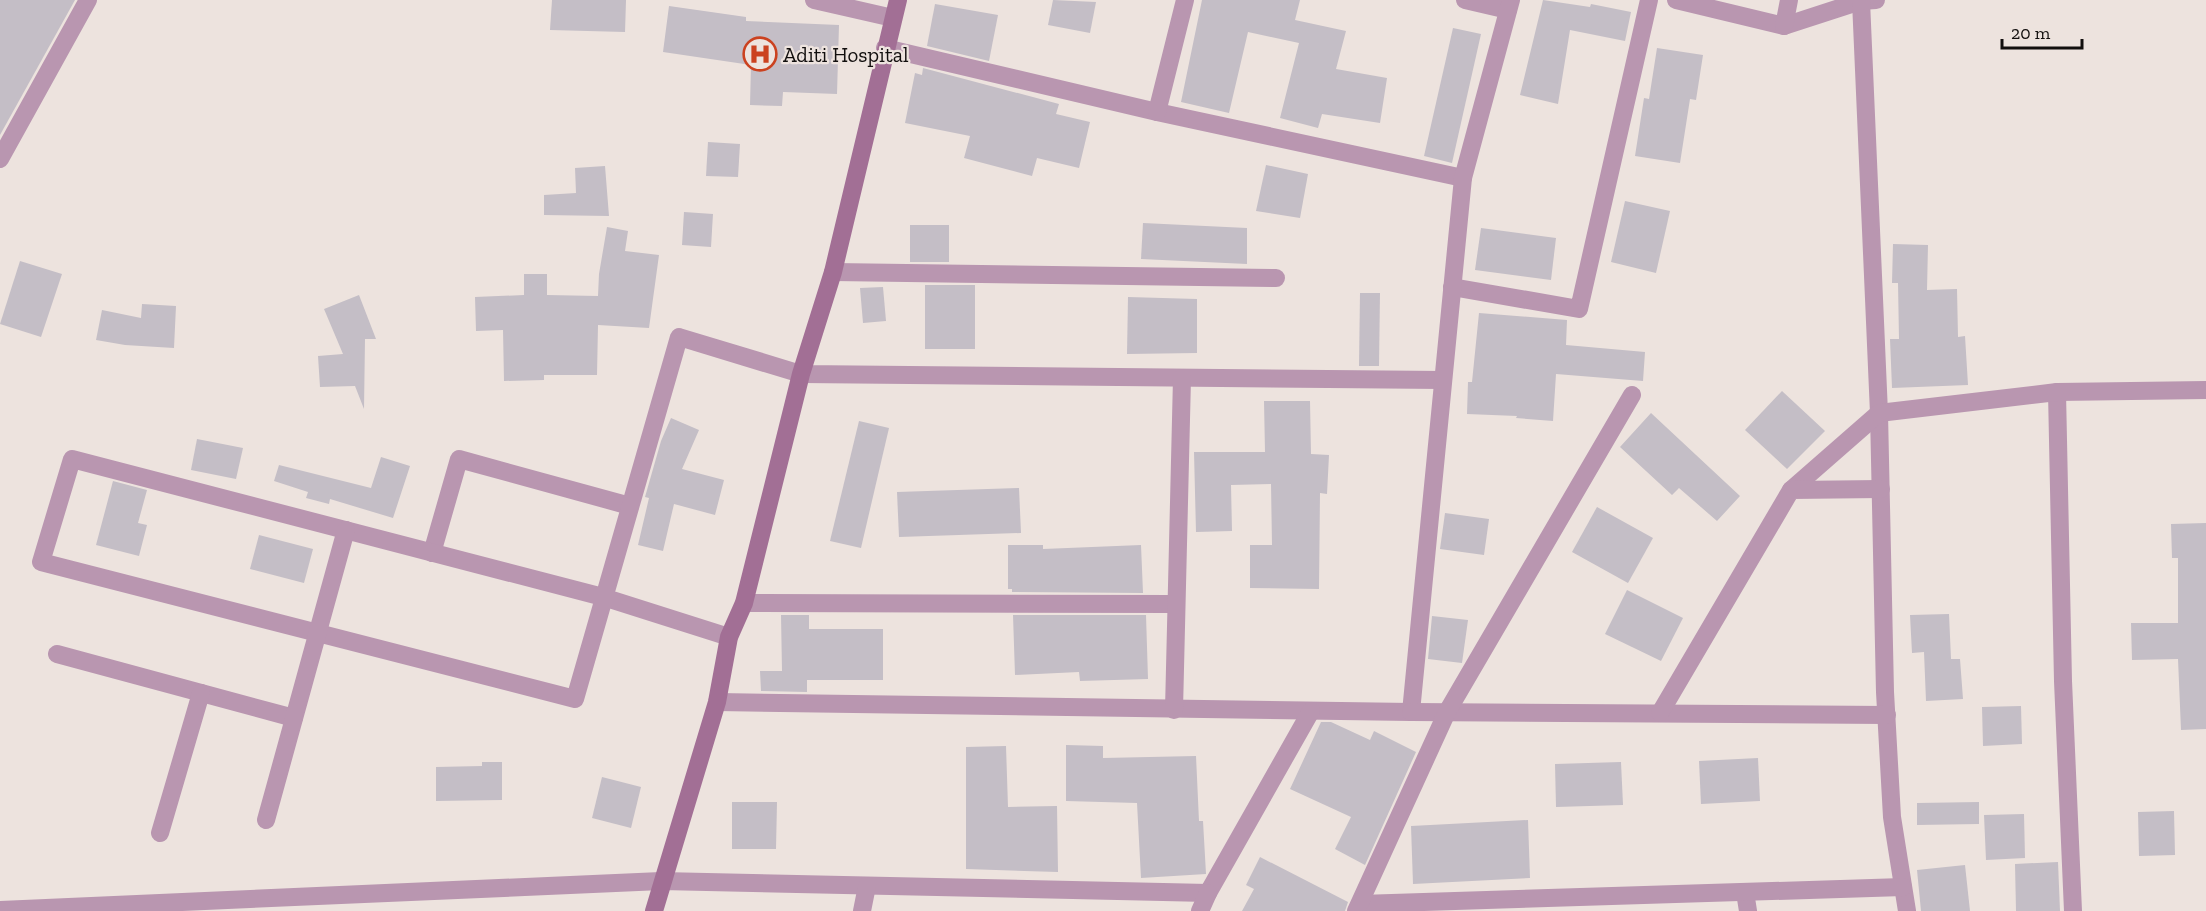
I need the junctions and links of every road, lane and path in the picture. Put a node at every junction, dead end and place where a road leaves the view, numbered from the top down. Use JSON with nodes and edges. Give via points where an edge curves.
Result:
{"nodes":[{"id":1,"x":88,"y":0,"type":"edge"},
{"id":2,"x":814,"y":0,"type":"edge"},
{"id":3,"x":898,"y":0,"type":"edge"},
{"id":4,"x":1185,"y":0,"type":"edge"},
{"id":5,"x":1465,"y":0,"type":"edge"},
{"id":6,"x":1649,"y":0,"type":"edge"},
{"id":7,"x":1676,"y":0,"type":"edge"},
{"id":8,"x":1790,"y":0,"type":"edge"},
{"id":9,"x":1868,"y":1,"type":"edge"},
{"id":10,"x":1510,"y":5,"type":"edge"},
{"id":11,"x":893,"y":18,"type":"junction"},
{"id":12,"x":1784,"y":26,"type":"junction"},
{"id":13,"x":885,"y":48,"type":"junction"},
{"id":14,"x":1157,"y":112,"type":"junction"},
{"id":15,"x":0,"y":159,"type":"edge"},
{"id":16,"x":1463,"y":178,"type":"junction"},
{"id":17,"x":833,"y":272,"type":"junction"},
{"id":18,"x":1276,"y":278,"type":"dead end"},
{"id":19,"x":1452,"y":287,"type":"junction"},
{"id":20,"x":801,"y":374,"type":"junction"},
{"id":21,"x":1182,"y":378,"type":"junction"},
{"id":22,"x":1443,"y":380,"type":"junction"},
{"id":23,"x":2206,"y":390,"type":"edge"},
{"id":24,"x":2057,"y":392,"type":"junction"},
{"id":25,"x":1632,"y":395,"type":"dead end"},
{"id":26,"x":1879,"y":413,"type":"junction"},
{"id":27,"x":1881,"y":489,"type":"junction"},
{"id":28,"x":1791,"y":490,"type":"junction"},
{"id":29,"x":630,"y":506,"type":"junction"},
{"id":30,"x":346,"y":530,"type":"junction"},
{"id":31,"x":432,"y":553,"type":"junction"},
{"id":32,"x":603,"y":597,"type":"junction"},
{"id":33,"x":744,"y":603,"type":"junction"},
{"id":34,"x":1176,"y":604,"type":"junction"},
{"id":35,"x":318,"y":632,"type":"junction"},
{"id":36,"x":729,"y":637,"type":"junction"},
{"id":37,"x":57,"y":654,"type":"dead end"},
{"id":38,"x":201,"y":693,"type":"junction"},
{"id":39,"x":717,"y":702,"type":"junction"},
{"id":40,"x":1174,"y":710,"type":"junction"},
{"id":41,"x":1311,"y":711,"type":"junction"},
{"id":42,"x":1411,"y":712,"type":"junction"},
{"id":43,"x":1447,"y":712,"type":"junction"},
{"id":44,"x":1660,"y":713,"type":"junction"},
{"id":45,"x":1887,"y":715,"type":"junction"},
{"id":46,"x":294,"y":718,"type":"junction"},
{"id":47,"x":266,"y":820,"type":"dead end"},
{"id":48,"x":160,"y":833,"type":"dead end"},
{"id":49,"x":661,"y":881,"type":"junction"},
{"id":50,"x":867,"y":886,"type":"junction"},
{"id":51,"x":1903,"y":887,"type":"junction"},
{"id":52,"x":1745,"y":892,"type":"junction"},
{"id":53,"x":1208,"y":893,"type":"junction"},
{"id":54,"x":1552,"y":905,"type":"edge"},
{"id":55,"x":1358,"y":908,"type":"edge"},
{"id":56,"x":0,"y":910,"type":"edge"},
{"id":57,"x":654,"y":911,"type":"edge"},
{"id":58,"x":862,"y":911,"type":"edge"},
{"id":59,"x":1200,"y":911,"type":"edge"},
{"id":60,"x":1748,"y":911,"type":"edge"},
{"id":61,"x":1907,"y":911,"type":"edge"},
{"id":62,"x":2073,"y":911,"type":"edge"}],
"edges":[{"from":1,"to":15,"type":"street"},
{"from":2,"to":11,"type":"street"},
{"from":3,"to":11,"type":"main road"},
{"from":4,"to":14,"type":"street"},
{"from":5,"to":10,"type":"street"},
{"from":6,"to":19,"type":"street","via":[[1579,309]]},
{"from":7,"to":12,"type":"street"},
{"from":8,"to":12,"type":"street"},
{"from":9,"to":12,"type":"street"},
{"from":9,"to":26,"type":"street"},
{"from":10,"to":16,"type":"street"},
{"from":11,"to":13,"type":"main road"},
{"from":13,"to":14,"type":"street"},
{"from":13,"to":17,"type":"main road"},
{"from":14,"to":16,"type":"street"},
{"from":16,"to":19,"type":"street"},
{"from":17,"to":18,"type":"street"},
{"from":17,"to":20,"type":"main road"},
{"from":19,"to":22,"type":"street"},
{"from":20,"to":21,"type":"street"},
{"from":20,"to":29,"type":"street","via":[[680,337]]},
{"from":20,"to":33,"type":"main road"},
{"from":21,"to":22,"type":"street"},
{"from":21,"to":34,"type":"street"},
{"from":22,"to":42,"type":"street"},
{"from":23,"to":24,"type":"street"},
{"from":24,"to":26,"type":"street"},
{"from":24,"to":62,"type":"street"},
{"from":25,"to":43,"type":"street"},
{"from":26,"to":27,"type":"street"},
{"from":26,"to":28,"type":"street"},
{"from":27,"to":28,"type":"street"},
{"from":27,"to":45,"type":"street"},
{"from":28,"to":44,"type":"street"},
{"from":29,"to":31,"type":"street","via":[[459,459]]},
{"from":29,"to":32,"type":"street"},
{"from":30,"to":31,"type":"street"},
{"from":30,"to":35,"type":"street"},
{"from":30,"to":35,"type":"street","via":[[72,459],[41,562]]},
{"from":31,"to":32,"type":"street"},
{"from":32,"to":35,"type":"street","via":[[575,699]]},
{"from":32,"to":36,"type":"street"},
{"from":33,"to":34,"type":"street"},
{"from":33,"to":36,"type":"main road"},
{"from":34,"to":40,"type":"street"},
{"from":35,"to":46,"type":"street"},
{"from":36,"to":39,"type":"main road"},
{"from":37,"to":38,"type":"street"},
{"from":38,"to":46,"type":"street"},
{"from":38,"to":48,"type":"street"},
{"from":39,"to":40,"type":"street"},
{"from":39,"to":49,"type":"main road"},
{"from":40,"to":41,"type":"street"},
{"from":41,"to":42,"type":"street"},
{"from":41,"to":53,"type":"street"},
{"from":42,"to":43,"type":"street"},
{"from":43,"to":44,"type":"street"},
{"from":43,"to":55,"type":"street"},
{"from":44,"to":45,"type":"street"},
{"from":45,"to":51,"type":"street","via":[[1892,817]]},
{"from":46,"to":47,"type":"street"},
{"from":49,"to":50,"type":"street"},
{"from":49,"to":56,"type":"street"},
{"from":49,"to":57,"type":"main road"},
{"from":50,"to":53,"type":"street"},
{"from":50,"to":58,"type":"street"},
{"from":51,"to":52,"type":"street"},
{"from":51,"to":61,"type":"street"},
{"from":52,"to":54,"type":"street"},
{"from":52,"to":60,"type":"street"},
{"from":53,"to":59,"type":"street"},
{"from":54,"to":55,"type":"street"}]}
